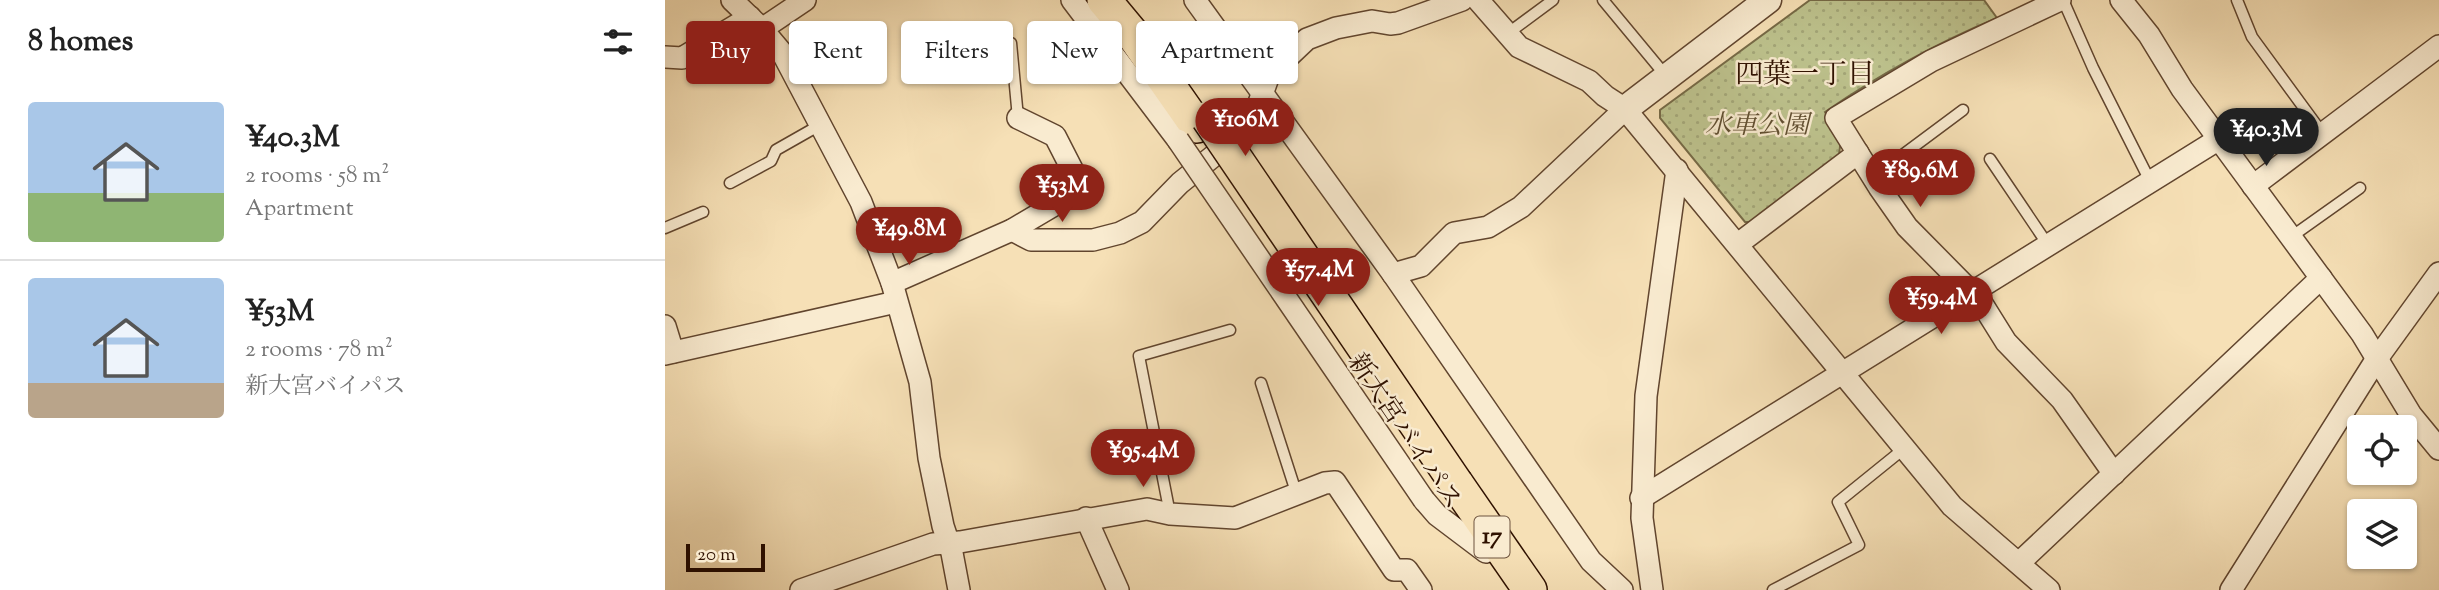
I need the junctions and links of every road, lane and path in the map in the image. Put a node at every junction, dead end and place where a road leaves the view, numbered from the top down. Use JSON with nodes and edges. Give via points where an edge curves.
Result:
{"nodes":[{"id":1,"x":732,"y":0,"type":"edge"},
{"id":2,"x":805,"y":0,"type":"edge"},
{"id":3,"x":1072,"y":0,"type":"edge"},
{"id":4,"x":1104,"y":0,"type":"edge"},
{"id":5,"x":1121,"y":0,"type":"edge"},
{"id":6,"x":1195,"y":0,"type":"edge"},
{"id":7,"x":1462,"y":0,"type":"edge"},
{"id":8,"x":1478,"y":0,"type":"edge"},
{"id":9,"x":1553,"y":0,"type":"edge"},
{"id":10,"x":1603,"y":0,"type":"edge"},
{"id":11,"x":1767,"y":0,"type":"edge"},
{"id":12,"x":2061,"y":0,"type":"edge"},
{"id":13,"x":2121,"y":0,"type":"edge"},
{"id":14,"x":2237,"y":0,"type":"edge"},
{"id":15,"x":754,"y":21,"type":"edge"},
{"id":16,"x":760,"y":21,"type":"edge"},
{"id":17,"x":1507,"y":34,"type":"junction"},
{"id":18,"x":775,"y":45,"type":"edge"},
{"id":19,"x":2439,"y":46,"type":"edge"},
{"id":20,"x":686,"y":56,"type":"edge"},
{"id":21,"x":665,"y":57,"type":"edge"},
{"id":22,"x":1013,"y":64,"type":"edge"},
{"id":23,"x":1667,"y":76,"type":"junction"},
{"id":24,"x":1263,"y":93,"type":"junction"},
{"id":25,"x":1625,"y":108,"type":"junction"},
{"id":26,"x":1963,"y":110,"type":"dead end"},
{"id":27,"x":1018,"y":118,"type":"joint"},
{"id":28,"x":820,"y":125,"type":"junction"},
{"id":29,"x":1194,"y":128,"type":"junction"},
{"id":30,"x":2323,"y":134,"type":"junction"},
{"id":31,"x":2219,"y":139,"type":"junction"},
{"id":32,"x":1858,"y":153,"type":"junction"},
{"id":33,"x":1990,"y":159,"type":"dead end"},
{"id":34,"x":1677,"y":170,"type":"junction"},
{"id":35,"x":1873,"y":177,"type":"junction"},
{"id":36,"x":2150,"y":181,"type":"junction"},
{"id":37,"x":730,"y":183,"type":"dead end"},
{"id":38,"x":2253,"y":186,"type":"junction"},
{"id":39,"x":2360,"y":188,"type":"dead end"},
{"id":40,"x":703,"y":212,"type":"dead end"},
{"id":41,"x":665,"y":228,"type":"edge"},
{"id":42,"x":1011,"y":230,"type":"junction"},
{"id":43,"x":2291,"y":237,"type":"junction"},
{"id":44,"x":1738,"y":244,"type":"junction"},
{"id":45,"x":2048,"y":245,"type":"junction"},
{"id":46,"x":2439,"y":273,"type":"edge"},
{"id":47,"x":1393,"y":274,"type":"junction"},
{"id":48,"x":2321,"y":278,"type":"junction"},
{"id":49,"x":894,"y":292,"type":"junction"},
{"id":50,"x":1971,"y":293,"type":"junction"},
{"id":51,"x":665,"y":326,"type":"edge"},
{"id":52,"x":1230,"y":330,"type":"dead end"},
{"id":53,"x":669,"y":353,"type":"edge"},
{"id":54,"x":2376,"y":360,"type":"junction"},
{"id":55,"x":1843,"y":373,"type":"junction"},
{"id":56,"x":1261,"y":383,"type":"dead end"},
{"id":57,"x":1906,"y":447,"type":"junction"},
{"id":58,"x":2439,"y":449,"type":"edge"},
{"id":59,"x":2114,"y":474,"type":"junction"},
{"id":60,"x":1441,"y":491,"type":"junction"},
{"id":61,"x":1297,"y":495,"type":"junction"},
{"id":62,"x":1641,"y":498,"type":"junction"},
{"id":63,"x":1170,"y":514,"type":"junction"},
{"id":64,"x":1086,"y":518,"type":"junction"},
{"id":65,"x":948,"y":542,"type":"junction"},
{"id":66,"x":2019,"y":563,"type":"junction"},
{"id":67,"x":801,"y":590,"type":"edge"},
{"id":68,"x":959,"y":590,"type":"edge"},
{"id":69,"x":1118,"y":590,"type":"edge"},
{"id":70,"x":1421,"y":590,"type":"edge"},
{"id":71,"x":1511,"y":590,"type":"edge"},
{"id":72,"x":1530,"y":590,"type":"edge"},
{"id":73,"x":1622,"y":590,"type":"edge"},
{"id":74,"x":1652,"y":590,"type":"edge"},
{"id":75,"x":1773,"y":590,"type":"edge"},
{"id":76,"x":2049,"y":590,"type":"edge"},
{"id":77,"x":2231,"y":590,"type":"edge"}],
"edges":[{"from":1,"to":15,"type":"street"},
{"from":2,"to":16,"type":"street"},
{"from":3,"to":29,"type":"street","number":"17"},
{"from":4,"to":29,"type":"highway","name":"新大宮バイパス","number":"17","via":[[1134,36]]},
{"from":5,"to":29,"type":"highway","name":"新大宮バイパス","number":"17"},
{"from":6,"to":24,"type":"street"},
{"from":7,"to":24,"type":"street","via":[[1398,23],[1372,21],[1307,39],[1269,75]]},
{"from":8,"to":17,"type":"street"},
{"from":9,"to":17,"type":"lane"},
{"from":10,"to":23,"type":"lane"},
{"from":11,"to":23,"type":"street"},
{"from":12,"to":32,"type":"street","via":[[1931,61],[1836,118]]},
{"from":12,"to":36,"type":"lane"},
{"from":13,"to":31,"type":"street"},
{"from":14,"to":30,"type":"lane","via":[[2252,37]]},
{"from":17,"to":25,"type":"street","via":[[1519,47],[1590,81]]},
{"from":18,"to":28,"type":"street"},
{"from":19,"to":30,"type":"street"},
{"from":20,"to":21,"type":"street"},
{"from":22,"to":27,"type":"lane"},
{"from":23,"to":25,"type":"street"},
{"from":24,"to":42,"type":"street","via":[[1237,137],[1180,183],[1142,222],[1093,240],[1031,240]]},
{"from":24,"to":47,"type":"street"},
{"from":25,"to":34,"type":"street"},
{"from":25,"to":47,"type":"street","via":[[1521,207],[1488,227],[1454,233],[1421,266]]},
{"from":26,"to":35,"type":"lane"},
{"from":27,"to":42,"type":"street","via":[[1055,136],[1079,188]]},
{"from":28,"to":37,"type":"lane","via":[[776,150],[771,161]]},
{"from":28,"to":49,"type":"street","via":[[861,202]]},
{"from":29,"to":60,"type":"highway","name":"新大宮バイパス","number":"17"},
{"from":30,"to":38,"type":"street"},
{"from":31,"to":36,"type":"street"},
{"from":31,"to":38,"type":"street"},
{"from":32,"to":35,"type":"street"},
{"from":32,"to":44,"type":"street"},
{"from":33,"to":45,"type":"lane"},
{"from":34,"to":44,"type":"street"},
{"from":34,"to":62,"type":"street","via":[[1646,396]]},
{"from":35,"to":50,"type":"street","via":[[1907,227]]},
{"from":36,"to":45,"type":"street"},
{"from":38,"to":43,"type":"street"},
{"from":39,"to":43,"type":"lane"},
{"from":40,"to":41,"type":"lane"},
{"from":42,"to":49,"type":"street"},
{"from":43,"to":48,"type":"street"},
{"from":44,"to":55,"type":"street"},
{"from":45,"to":50,"type":"street"},
{"from":46,"to":54,"type":"street"},
{"from":47,"to":73,"type":"street","via":[[1591,561]]},
{"from":48,"to":54,"type":"street"},
{"from":48,"to":59,"type":"street"},
{"from":49,"to":53,"type":"street"},
{"from":49,"to":65,"type":"street","via":[[920,382],[929,458]]},
{"from":50,"to":55,"type":"street"},
{"from":50,"to":59,"type":"street","via":[[2006,342],[2062,400]]},
{"from":51,"to":53,"type":"street"},
{"from":52,"to":63,"type":"lane","via":[[1139,356]]},
{"from":54,"to":58,"type":"street"},
{"from":54,"to":77,"type":"street"},
{"from":55,"to":57,"type":"street"},
{"from":55,"to":62,"type":"street"},
{"from":56,"to":61,"type":"lane"},
{"from":57,"to":66,"type":"street","via":[[1952,506]]},
{"from":57,"to":75,"type":"lane","via":[[1838,502],[1859,545]]},
{"from":59,"to":66,"type":"street"},
{"from":60,"to":71,"type":"highway","name":"新大宮バイパス","number":"17"},
{"from":60,"to":72,"type":"highway","name":"新大宮バイパス","number":"17"},
{"from":61,"to":63,"type":"street","via":[[1235,517]]},
{"from":61,"to":70,"type":"street","via":[[1335,482],[1394,570],[1407,570]]},
{"from":62,"to":74,"type":"street"},
{"from":63,"to":64,"type":"street","via":[[1147,509]]},
{"from":64,"to":65,"type":"street"},
{"from":64,"to":69,"type":"street"},
{"from":65,"to":67,"type":"street"},
{"from":65,"to":68,"type":"street"},
{"from":66,"to":76,"type":"street"}]}
